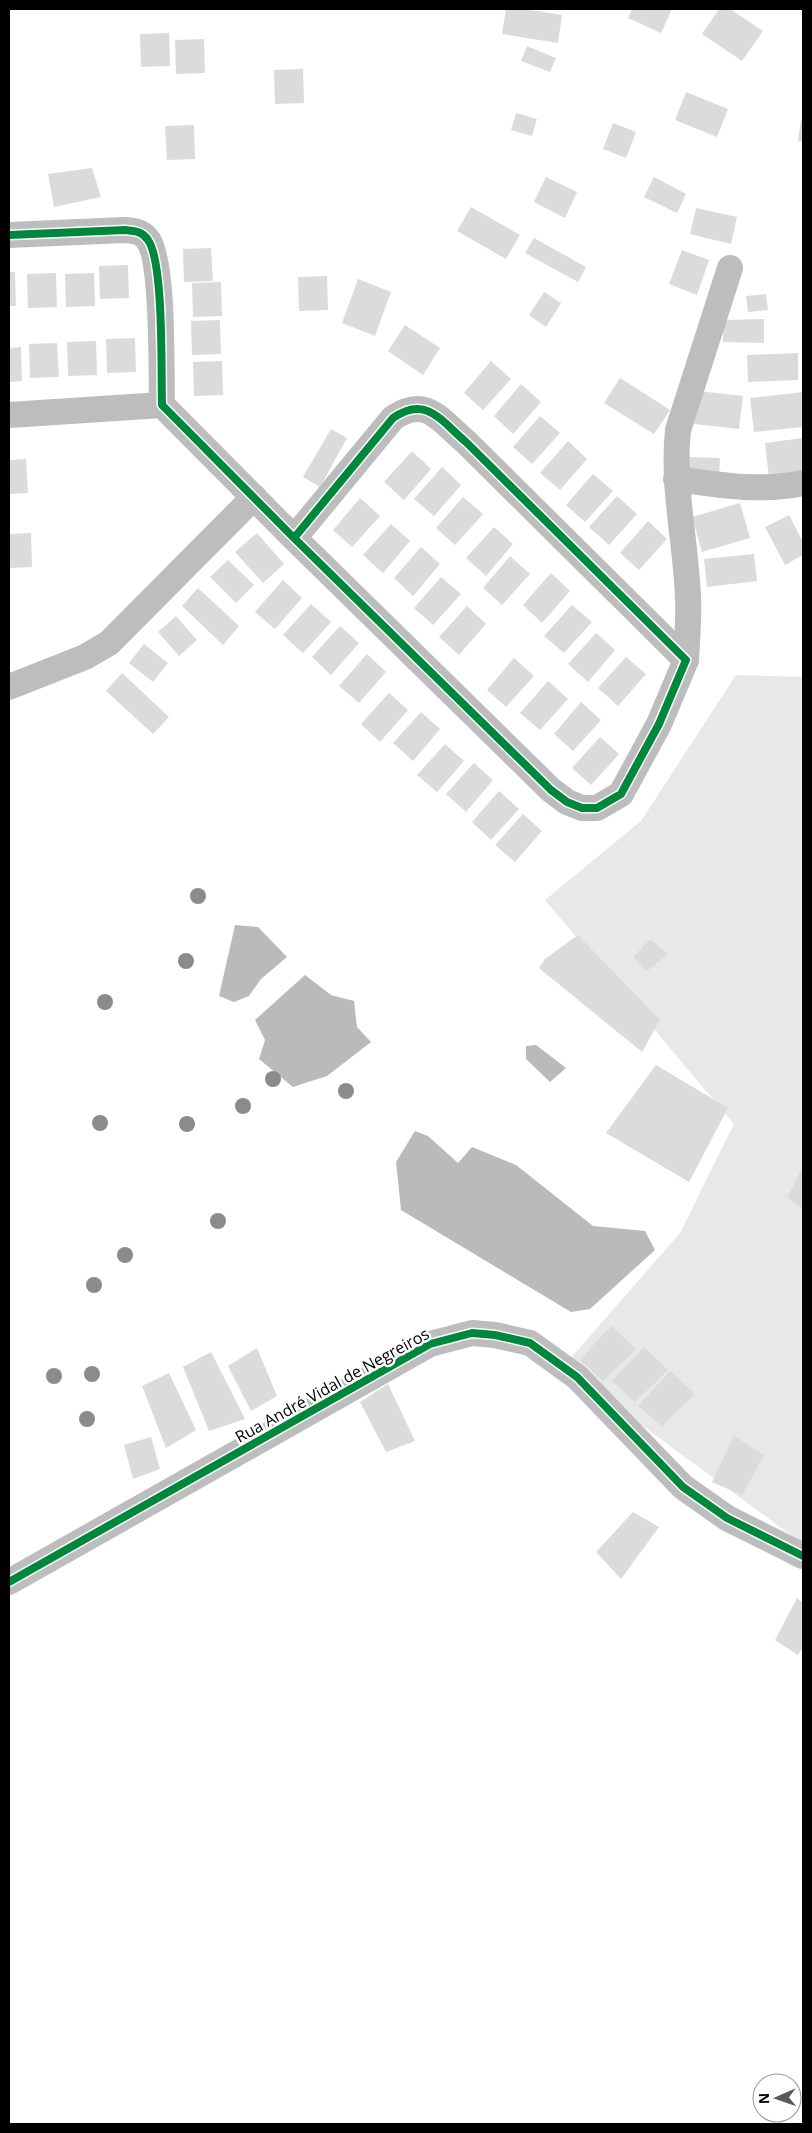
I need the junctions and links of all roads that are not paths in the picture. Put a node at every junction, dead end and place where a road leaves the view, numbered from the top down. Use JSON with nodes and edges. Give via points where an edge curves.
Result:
{"nodes":[{"id":1,"x":9,"y":235,"type":"edge"},
{"id":2,"x":730,"y":268,"type":"dead end"},
{"id":3,"x":162,"y":405,"type":"junction"},
{"id":4,"x":9,"y":415,"type":"edge"},
{"id":5,"x":676,"y":479,"type":"junction"},
{"id":6,"x":803,"y":482,"type":"edge"},
{"id":7,"x":254,"y":496,"type":"junction"},
{"id":8,"x":294,"y":538,"type":"junction"},
{"id":9,"x":686,"y":660,"type":"junction"},
{"id":10,"x":9,"y":686,"type":"edge"},
{"id":11,"x":803,"y":1556,"type":"edge"},
{"id":12,"x":9,"y":1582,"type":"edge"}],
"edges":[{"from":1,"to":3,"type":"street","via":[[125,230],[140,232],[148,240],[157,268]]},
{"from":2,"to":5,"type":"street","via":[[678,430]]},
{"from":3,"to":4,"type":"street"},
{"from":3,"to":7,"type":"street"},
{"from":5,"to":6,"type":"street","via":[[768,488]]},
{"from":5,"to":9,"type":"street","via":[[688,598]]},
{"from":7,"to":8,"type":"street"},
{"from":7,"to":10,"type":"street","via":[[109,643],[68,665]]},
{"from":8,"to":9,"type":"street","via":[[392,418],[413,407],[424,409],[466,442]]},
{"from":8,"to":9,"type":"street","via":[[551,790],[582,808],[597,808],[621,794],[659,724]]},
{"from":11,"to":12,"type":"street","name":"Rua André Vidal de Negreiros","via":[[727,1518],[683,1487],[577,1378],[548,1355],[530,1343],[472,1333],[430,1344]]}]}
